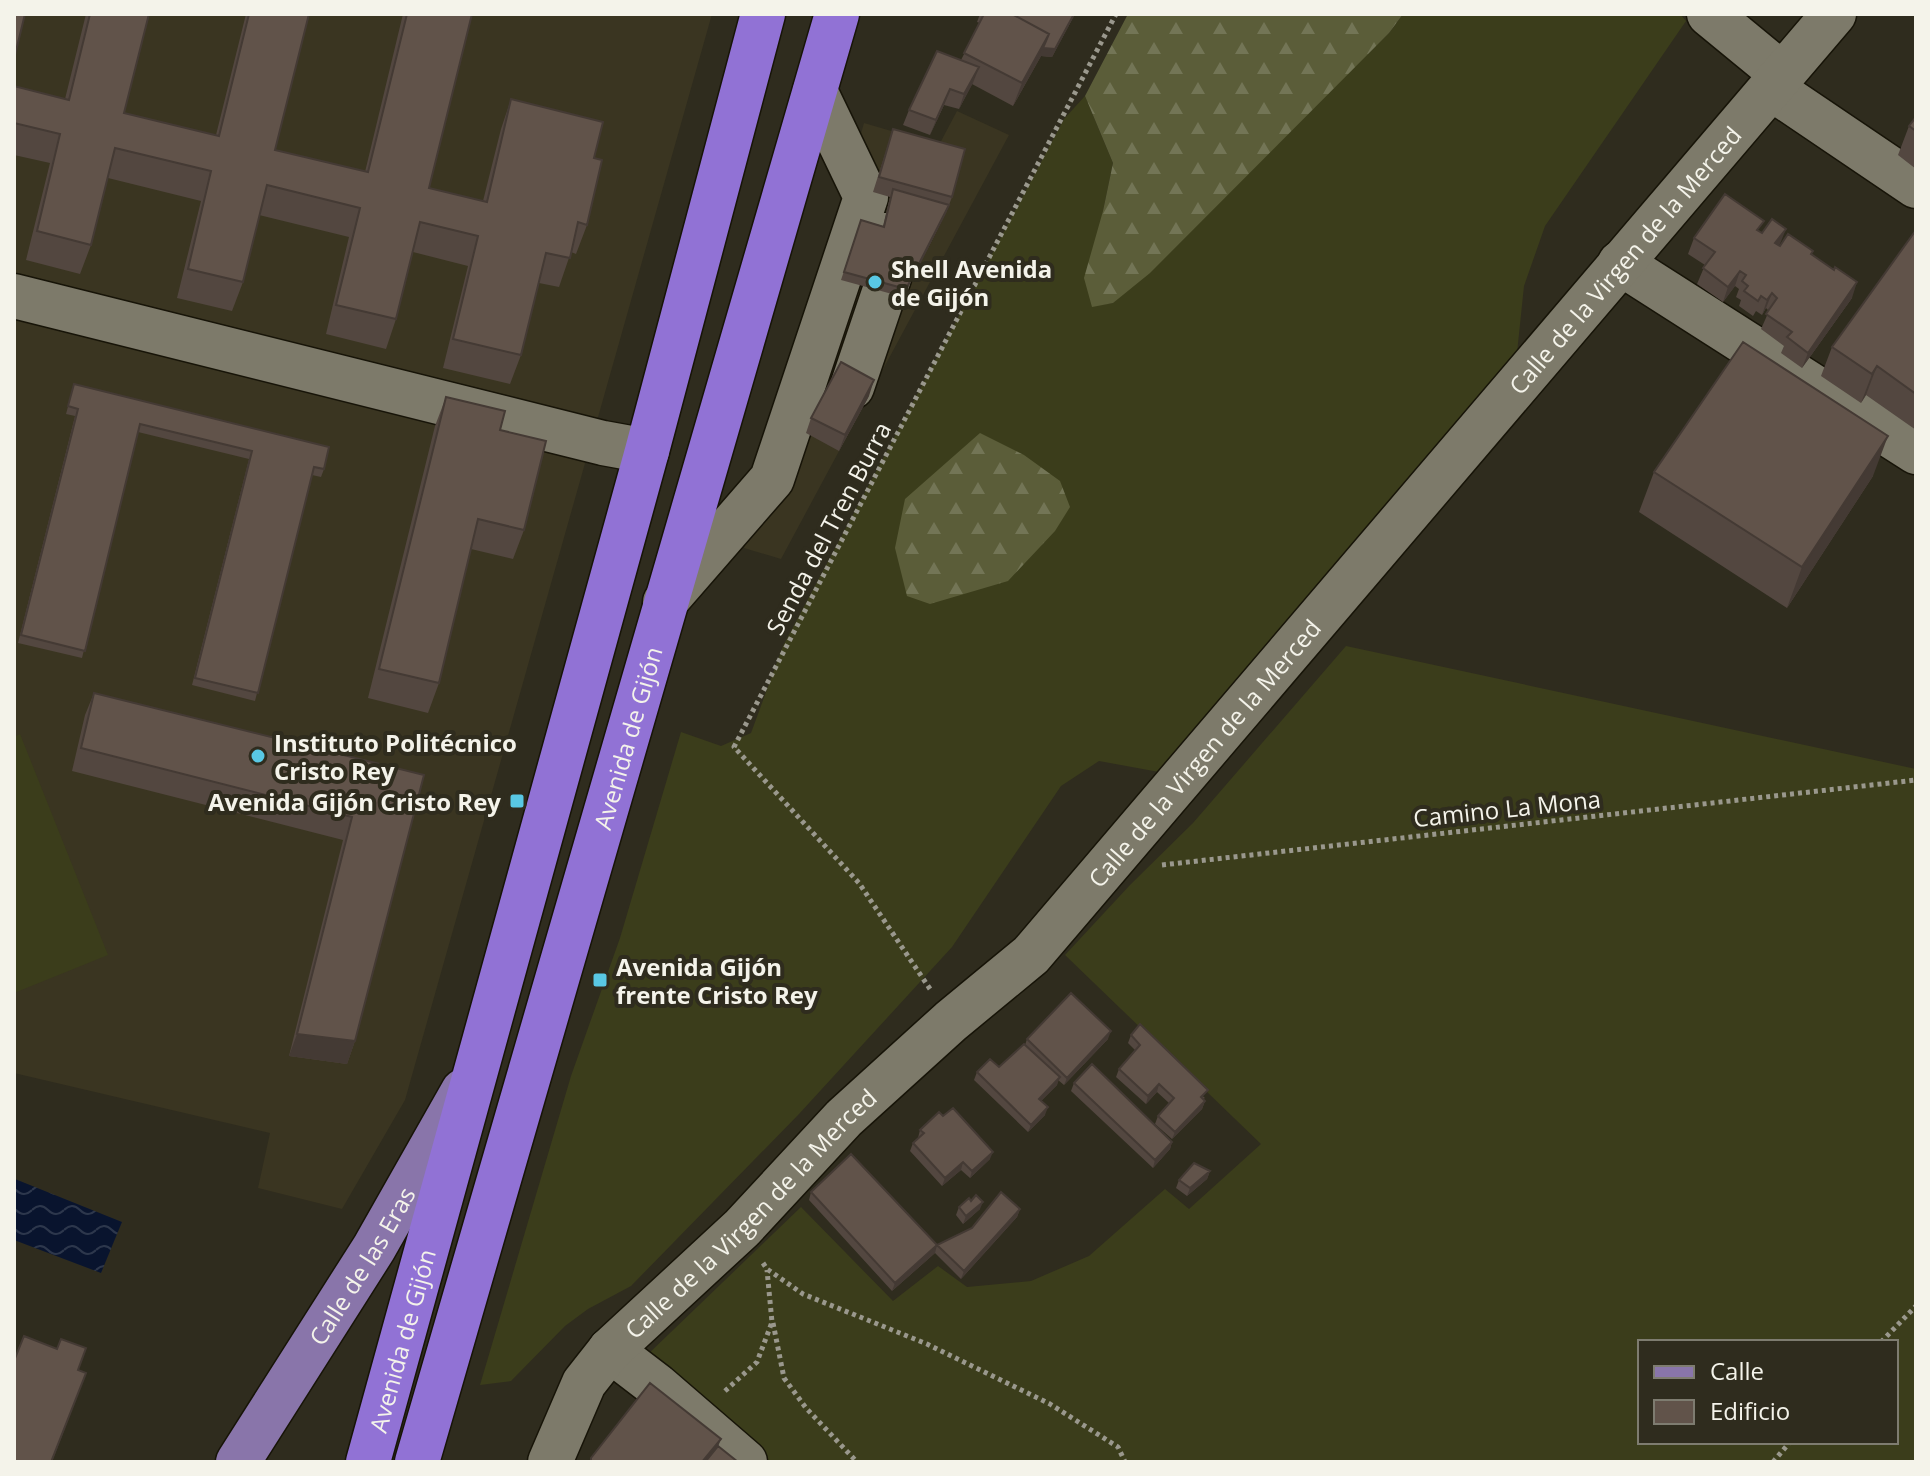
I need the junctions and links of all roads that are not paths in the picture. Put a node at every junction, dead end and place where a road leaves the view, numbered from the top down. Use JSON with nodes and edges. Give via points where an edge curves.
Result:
{"nodes":[{"id":1,"x":763,"y":14,"type":"edge"},
{"id":2,"x":837,"y":14,"type":"edge"},
{"id":3,"x":1834,"y":14,"type":"edge"},
{"id":4,"x":1736,"y":22,"type":"edge"},
{"id":5,"x":1777,"y":81,"type":"junction"},
{"id":6,"x":815,"y":91,"type":"junction"},
{"id":7,"x":1916,"y":186,"type":"edge"},
{"id":8,"x":866,"y":197,"type":"junction"},
{"id":9,"x":1620,"y":263,"type":"junction"},
{"id":10,"x":14,"y":296,"type":"edge"},
{"id":11,"x":852,"y":387,"type":"edge"},
{"id":12,"x":823,"y":442,"type":"edge"},
{"id":13,"x":647,"y":451,"type":"junction"},
{"id":14,"x":1916,"y":452,"type":"edge"},
{"id":15,"x":772,"y":479,"type":"junction"},
{"id":16,"x":665,"y":602,"type":"junction"},
{"id":17,"x":477,"y":1064,"type":"junction"},
{"id":18,"x":610,"y":1350,"type":"junction"},
{"id":19,"x":238,"y":1462,"type":"edge"},
{"id":20,"x":368,"y":1462,"type":"edge"},
{"id":21,"x":417,"y":1462,"type":"edge"},
{"id":22,"x":550,"y":1462,"type":"edge"},
{"id":23,"x":745,"y":1462,"type":"edge"}],
"edges":[{"from":1,"to":13,"type":"highway","name":"Avenida de Gijón"},
{"from":2,"to":6,"type":"highway","name":"Avenida de Gijón"},
{"from":3,"to":5,"type":"street","name":"Calle de la Virgen de la Merced"},
{"from":4,"to":5,"type":"street"},
{"from":5,"to":7,"type":"street"},
{"from":5,"to":9,"type":"street","name":"Calle de la Virgen de la Merced"},
{"from":6,"to":8,"type":"street"},
{"from":6,"to":16,"type":"highway","name":"Avenida de Gijón"},
{"from":8,"to":11,"type":"street","via":[[896,257]]},
{"from":8,"to":15,"type":"street"},
{"from":9,"to":14,"type":"street"},
{"from":9,"to":18,"type":"street","name":"Calle de la Virgen de la Merced","via":[[1031,955],[844,1118],[742,1228]]},
{"from":10,"to":13,"type":"street"},
{"from":12,"to":15,"type":"street"},
{"from":13,"to":17,"type":"highway","name":"Avenida de Gijón"},
{"from":15,"to":16,"type":"street"},
{"from":16,"to":21,"type":"highway","name":"Avenida de Gijón"},
{"from":17,"to":19,"type":"main road","name":"Calle de las Eras","via":[[374,1248]]},
{"from":17,"to":20,"type":"highway","name":"Avenida de Gijón"},
{"from":18,"to":22,"type":"street","name":"Calle de la Virgen de la Merced","via":[[584,1383]]},
{"from":18,"to":23,"type":"street"}]}
